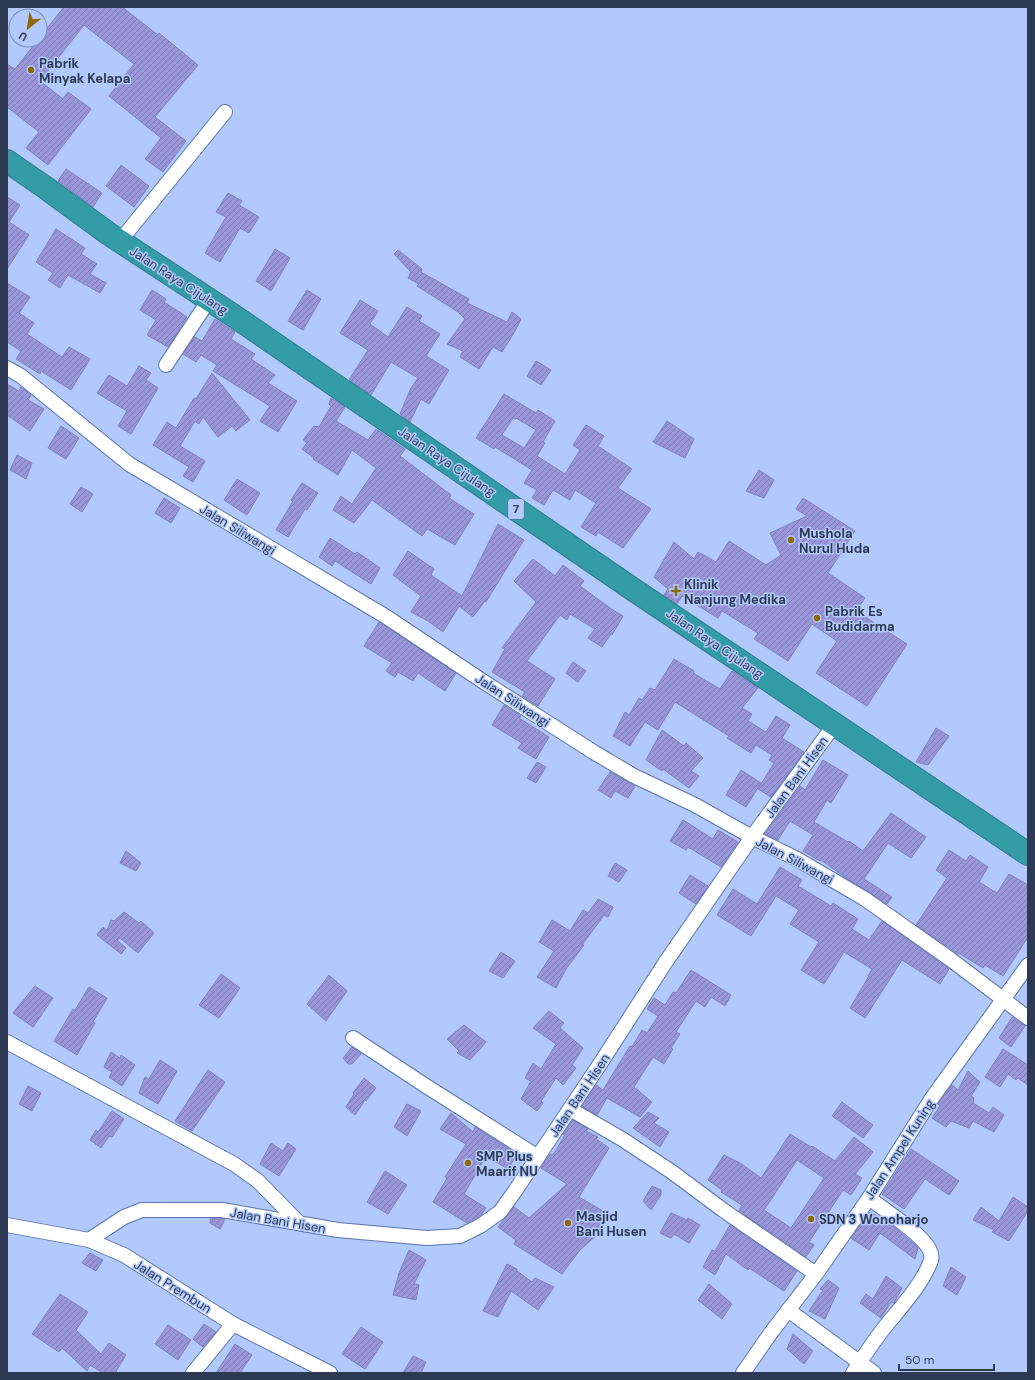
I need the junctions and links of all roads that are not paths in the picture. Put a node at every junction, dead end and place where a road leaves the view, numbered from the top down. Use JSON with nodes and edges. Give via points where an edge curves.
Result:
{"nodes":[{"id":1,"x":225,"y":112,"type":"dead end"},
{"id":2,"x":7,"y":161,"type":"edge"},
{"id":3,"x":120,"y":241,"type":"junction"},
{"id":4,"x":210,"y":300,"type":"junction"},
{"id":5,"x":166,"y":365,"type":"dead end"},
{"id":6,"x":7,"y":368,"type":"edge"},
{"id":7,"x":835,"y":724,"type":"junction"},
{"id":8,"x":752,"y":837,"type":"junction"},
{"id":9,"x":1028,"y":854,"type":"edge"},
{"id":10,"x":1028,"y":965,"type":"edge"},
{"id":11,"x":1004,"y":1000,"type":"junction"},
{"id":12,"x":1028,"y":1018,"type":"edge"},
{"id":13,"x":353,"y":1038,"type":"dead end"},
{"id":14,"x":7,"y":1042,"type":"edge"},
{"id":15,"x":570,"y":1109,"type":"junction"},
{"id":16,"x":538,"y":1157,"type":"junction"},
{"id":17,"x":869,"y":1198,"type":"junction"},
{"id":18,"x":299,"y":1223,"type":"junction"},
{"id":19,"x":7,"y":1225,"type":"edge"},
{"id":20,"x":89,"y":1240,"type":"junction"},
{"id":21,"x":816,"y":1274,"type":"junction"},
{"id":22,"x":788,"y":1310,"type":"junction"},
{"id":23,"x":233,"y":1324,"type":"junction"},
{"id":24,"x":856,"y":1368,"type":"edge"},
{"id":25,"x":194,"y":1373,"type":"edge"},
{"id":26,"x":330,"y":1373,"type":"edge"},
{"id":27,"x":743,"y":1373,"type":"edge"},
{"id":28,"x":874,"y":1373,"type":"edge"}],
"edges":[{"from":1,"to":3,"type":"street"},
{"from":2,"to":3,"type":"highway","name":"Jalan Raya Cijulang","number":"7"},
{"from":3,"to":4,"type":"highway","name":"Jalan Raya Cijulang","number":"7"},
{"from":4,"to":5,"type":"street"},
{"from":4,"to":7,"type":"highway","name":"Jalan Raya Cijulang","number":"7"},
{"from":6,"to":8,"type":"street","name":"Jalan Siliwangi","via":[[21,376],[129,464],[385,616],[595,753]]},
{"from":7,"to":8,"type":"street","name":"Jalan Bani Hisen"},
{"from":7,"to":9,"type":"highway","name":"Jalan Raya Cijulang","number":"7"},
{"from":8,"to":11,"type":"street","name":"Jalan Siliwangi","via":[[866,899]]},
{"from":8,"to":15,"type":"street","name":"Jalan Bani Hisen","via":[[664,963]]},
{"from":10,"to":11,"type":"street","name":"Jalan Ampel Kuning"},
{"from":11,"to":12,"type":"street","name":"Jalan Siliwangi"},
{"from":11,"to":17,"type":"street","name":"Jalan Ampel Kuning","via":[[932,1098]]},
{"from":13,"to":16,"type":"street"},
{"from":14,"to":18,"type":"street","via":[[234,1164],[258,1181]]},
{"from":15,"to":16,"type":"street","name":"Jalan Bani Hisen"},
{"from":15,"to":21,"type":"street","via":[[672,1172]]},
{"from":16,"to":18,"type":"street","name":"Jalan Bani Hisen","via":[[500,1212],[460,1236],[427,1238],[338,1230]]},
{"from":17,"to":21,"type":"street","name":"Jalan Ampel Kuning"},
{"from":17,"to":24,"type":"street","via":[[922,1239],[932,1257],[904,1305],[893,1316]]},
{"from":18,"to":20,"type":"street","name":"Jalan Bani Hisen","via":[[222,1210],[142,1210],[124,1217]]},
{"from":19,"to":20,"type":"street","name":"Jalan Prembun"},
{"from":20,"to":23,"type":"street","name":"Jalan Prembun","via":[[124,1255]]},
{"from":21,"to":22,"type":"street","name":"Jalan Ampel Kuning"},
{"from":22,"to":24,"type":"street"},
{"from":22,"to":27,"type":"street","name":"Jalan Ampel Kuning"},
{"from":23,"to":25,"type":"street"},
{"from":23,"to":26,"type":"street","name":"Jalan Prembun"},
{"from":24,"to":28,"type":"street"}]}
